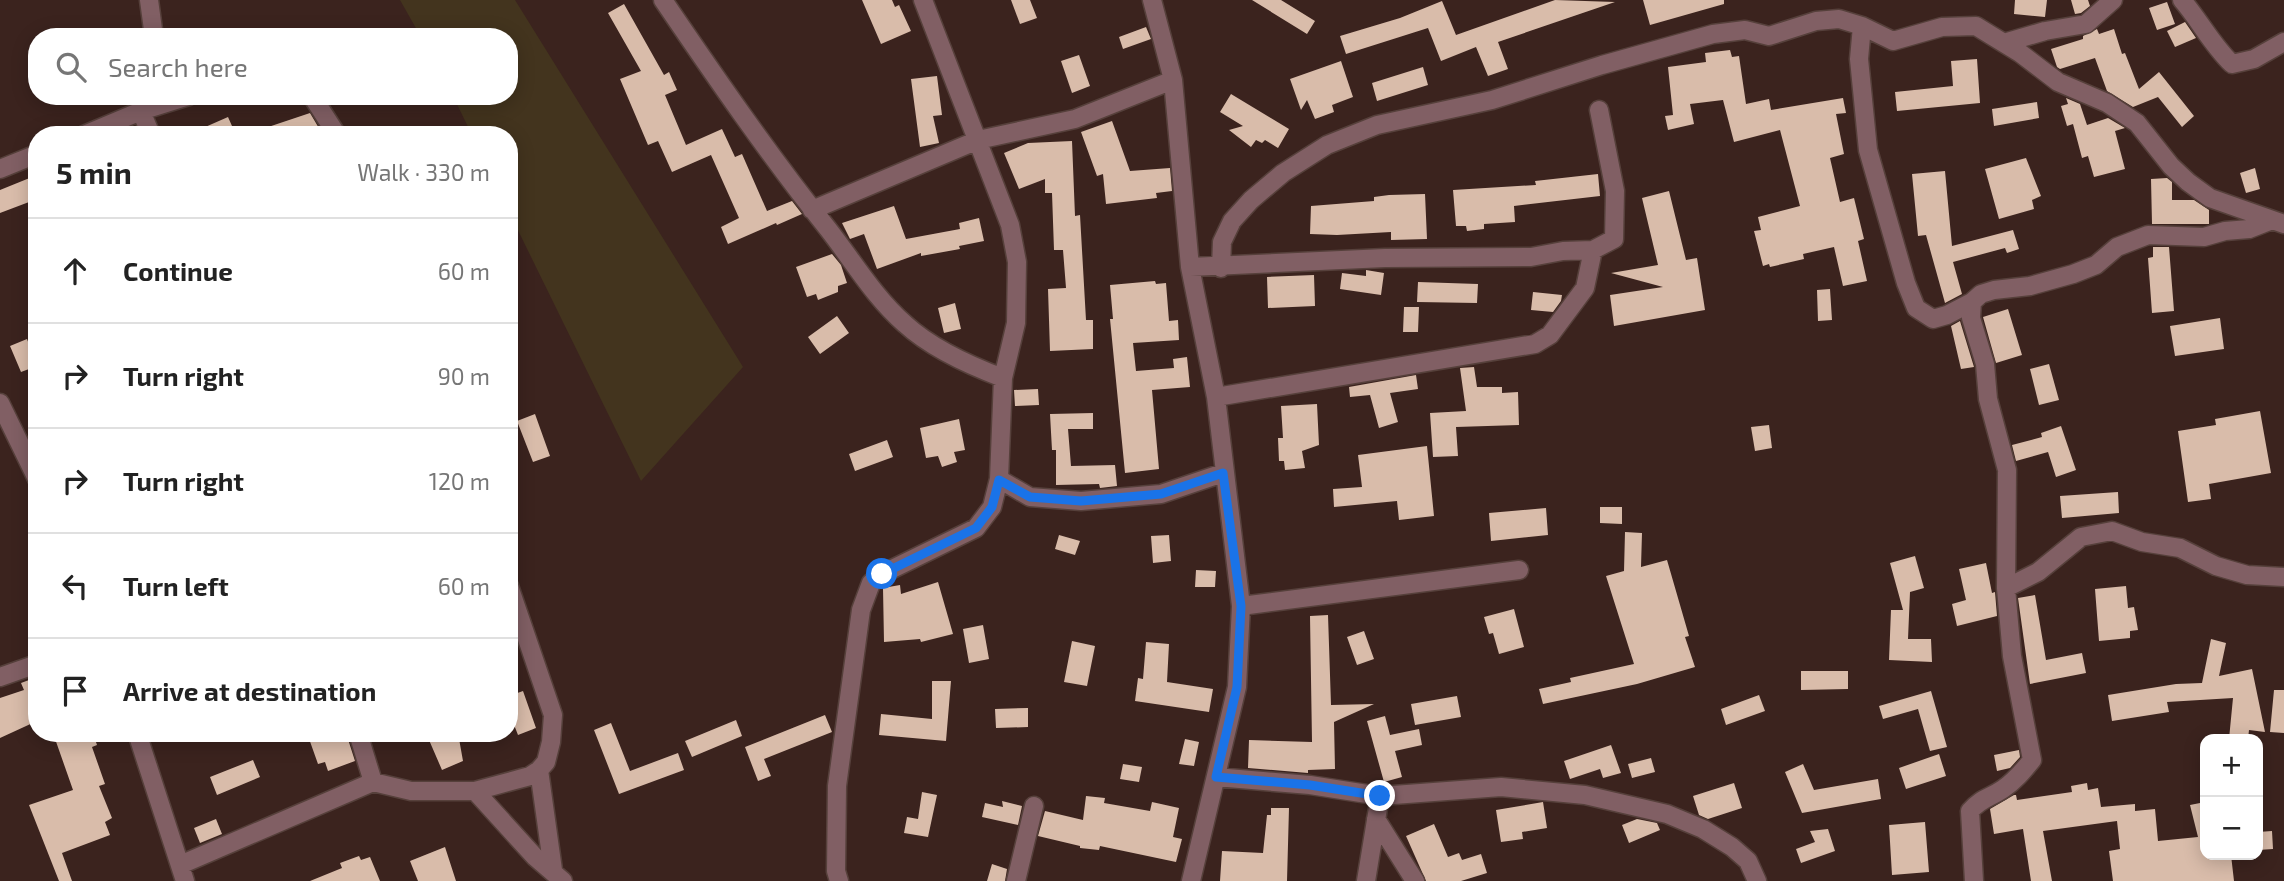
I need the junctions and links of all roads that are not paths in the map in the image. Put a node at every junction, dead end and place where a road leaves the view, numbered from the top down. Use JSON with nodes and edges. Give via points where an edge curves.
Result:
{"nodes":[{"id":1,"x":149,"y":0,"type":"edge"},
{"id":2,"x":663,"y":0,"type":"edge"},
{"id":3,"x":923,"y":0,"type":"edge"},
{"id":4,"x":1153,"y":0,"type":"edge"},
{"id":5,"x":2113,"y":0,"type":"edge"},
{"id":6,"x":2182,"y":0,"type":"edge"},
{"id":7,"x":1862,"y":26,"type":"junction"},
{"id":8,"x":153,"y":28,"type":"edge"},
{"id":9,"x":2284,"y":42,"type":"edge"},
{"id":10,"x":2004,"y":43,"type":"junction"},
{"id":11,"x":1173,"y":80,"type":"junction"},
{"id":12,"x":158,"y":105,"type":"edge"},
{"id":13,"x":318,"y":105,"type":"edge"},
{"id":14,"x":1600,"y":110,"type":"dead end"},
{"id":15,"x":141,"y":111,"type":"junction"},
{"id":16,"x":105,"y":126,"type":"edge"},
{"id":17,"x":147,"y":126,"type":"edge"},
{"id":18,"x":331,"y":126,"type":"edge"},
{"id":19,"x":978,"y":140,"type":"junction"},
{"id":20,"x":28,"y":158,"type":"edge"},
{"id":21,"x":0,"y":169,"type":"edge"},
{"id":22,"x":811,"y":210,"type":"junction"},
{"id":23,"x":2278,"y":222,"type":"edge"},
{"id":24,"x":1593,"y":250,"type":"junction"},
{"id":25,"x":1190,"y":267,"type":"junction"},
{"id":26,"x":1221,"y":268,"type":"junction"},
{"id":27,"x":1972,"y":302,"type":"junction"},
{"id":28,"x":1003,"y":377,"type":"junction"},
{"id":29,"x":1216,"y":397,"type":"junction"},
{"id":30,"x":0,"y":403,"type":"edge"},
{"id":31,"x":28,"y":461,"type":"edge"},
{"id":32,"x":1223,"y":473,"type":"junction"},
{"id":33,"x":999,"y":480,"type":"junction"},
{"id":34,"x":1519,"y":570,"type":"dead end"},
{"id":35,"x":2284,"y":577,"type":"edge"},
{"id":36,"x":2006,"y":588,"type":"junction"},
{"id":37,"x":1241,"y":606,"type":"junction"},
{"id":38,"x":518,"y":612,"type":"edge"},
{"id":39,"x":28,"y":667,"type":"edge"},
{"id":40,"x":0,"y":677,"type":"edge"},
{"id":41,"x":140,"y":742,"type":"edge"},
{"id":42,"x":361,"y":742,"type":"edge"},
{"id":43,"x":539,"y":770,"type":"junction"},
{"id":44,"x":1216,"y":777,"type":"junction"},
{"id":45,"x":373,"y":782,"type":"junction"},
{"id":46,"x":475,"y":791,"type":"junction"},
{"id":47,"x":1380,"y":796,"type":"junction"},
{"id":48,"x":1034,"y":806,"type":"dead end"},
{"id":49,"x":1376,"y":819,"type":"junction"},
{"id":50,"x":182,"y":873,"type":"edge"},
{"id":51,"x":558,"y":876,"type":"edge"},
{"id":52,"x":839,"y":881,"type":"edge"},
{"id":53,"x":1016,"y":881,"type":"edge"},
{"id":54,"x":1191,"y":881,"type":"edge"},
{"id":55,"x":1366,"y":881,"type":"edge"},
{"id":56,"x":1415,"y":881,"type":"edge"},
{"id":57,"x":1757,"y":881,"type":"edge"},
{"id":58,"x":1974,"y":881,"type":"edge"}],
"edges":[{"from":1,"to":8,"type":"street"},
{"from":2,"to":22,"type":"street"},
{"from":3,"to":19,"type":"street"},
{"from":4,"to":11,"type":"street"},
{"from":5,"to":10,"type":"street","via":[[2086,24]]},
{"from":6,"to":9,"type":"street","via":[[2232,64],[2254,59]]},
{"from":7,"to":10,"type":"street","via":[[1893,41],[1942,27],[1976,26]]},
{"from":7,"to":26,"type":"street","via":[[1839,19],[1769,36],[1745,30],[1713,34],[1492,100],[1377,125],[1326,145],[1251,200],[1232,221],[1222,242]]},
{"from":7,"to":27,"type":"street","via":[[1859,59],[1868,150],[1906,283],[1916,308],[1933,320]]},
{"from":10,"to":23,"type":"street","via":[[2058,82],[2107,103],[2137,124],[2171,166],[2210,198]]},
{"from":11,"to":19,"type":"street","via":[[1075,118]]},
{"from":11,"to":25,"type":"street"},
{"from":12,"to":15,"type":"street"},
{"from":13,"to":18,"type":"street"},
{"from":14,"to":24,"type":"street","via":[[1615,191],[1614,239]]},
{"from":15,"to":16,"type":"street"},
{"from":15,"to":17,"type":"street"},
{"from":19,"to":22,"type":"street"},
{"from":19,"to":28,"type":"street","via":[[1010,225],[1017,262],[1016,323]]},
{"from":20,"to":21,"type":"street"},
{"from":22,"to":28,"type":"street","via":[[906,326],[968,364]]},
{"from":23,"to":27,"type":"street","via":[[2204,237],[2148,235],[2117,247],[2096,264],[2073,274],[1994,290]]},
{"from":24,"to":26,"type":"street","via":[[1531,257],[1385,258]]},
{"from":24,"to":29,"type":"street","via":[[1585,288],[1550,335],[1535,344]]},
{"from":25,"to":26,"type":"street"},
{"from":25,"to":29,"type":"street"},
{"from":27,"to":36,"type":"street","via":[[1971,318],[2007,470]]},
{"from":28,"to":33,"type":"street"},
{"from":29,"to":32,"type":"street"},
{"from":30,"to":31,"type":"street"},
{"from":32,"to":33,"type":"street","via":[[1161,494],[1081,501],[1030,497]]},
{"from":32,"to":37,"type":"street"},
{"from":33,"to":52,"type":"street","via":[[992,507],[976,528],[871,583],[861,610],[837,786]]},
{"from":34,"to":37,"type":"street"},
{"from":35,"to":36,"type":"street","via":[[2247,575],[2180,548],[2112,531],[2081,537],[2038,572]]},
{"from":36,"to":58,"type":"street","via":[[2012,656],[2032,760],[2020,775],[1979,800],[1970,811]]},
{"from":37,"to":44,"type":"street","via":[[1237,687]]},
{"from":38,"to":43,"type":"street","via":[[553,715],[546,762]]},
{"from":39,"to":40,"type":"street"},
{"from":41,"to":50,"type":"street"},
{"from":42,"to":45,"type":"street"},
{"from":43,"to":46,"type":"street"},
{"from":43,"to":51,"type":"street"},
{"from":44,"to":47,"type":"street"},
{"from":44,"to":54,"type":"street"},
{"from":45,"to":46,"type":"street","via":[[411,791]]},
{"from":45,"to":50,"type":"street"},
{"from":46,"to":51,"type":"street"},
{"from":47,"to":49,"type":"street"},
{"from":47,"to":57,"type":"street","via":[[1501,787],[1585,794],[1667,814],[1703,829],[1748,861]]},
{"from":48,"to":53,"type":"street"},
{"from":49,"to":55,"type":"street"},
{"from":49,"to":56,"type":"street"}]}
